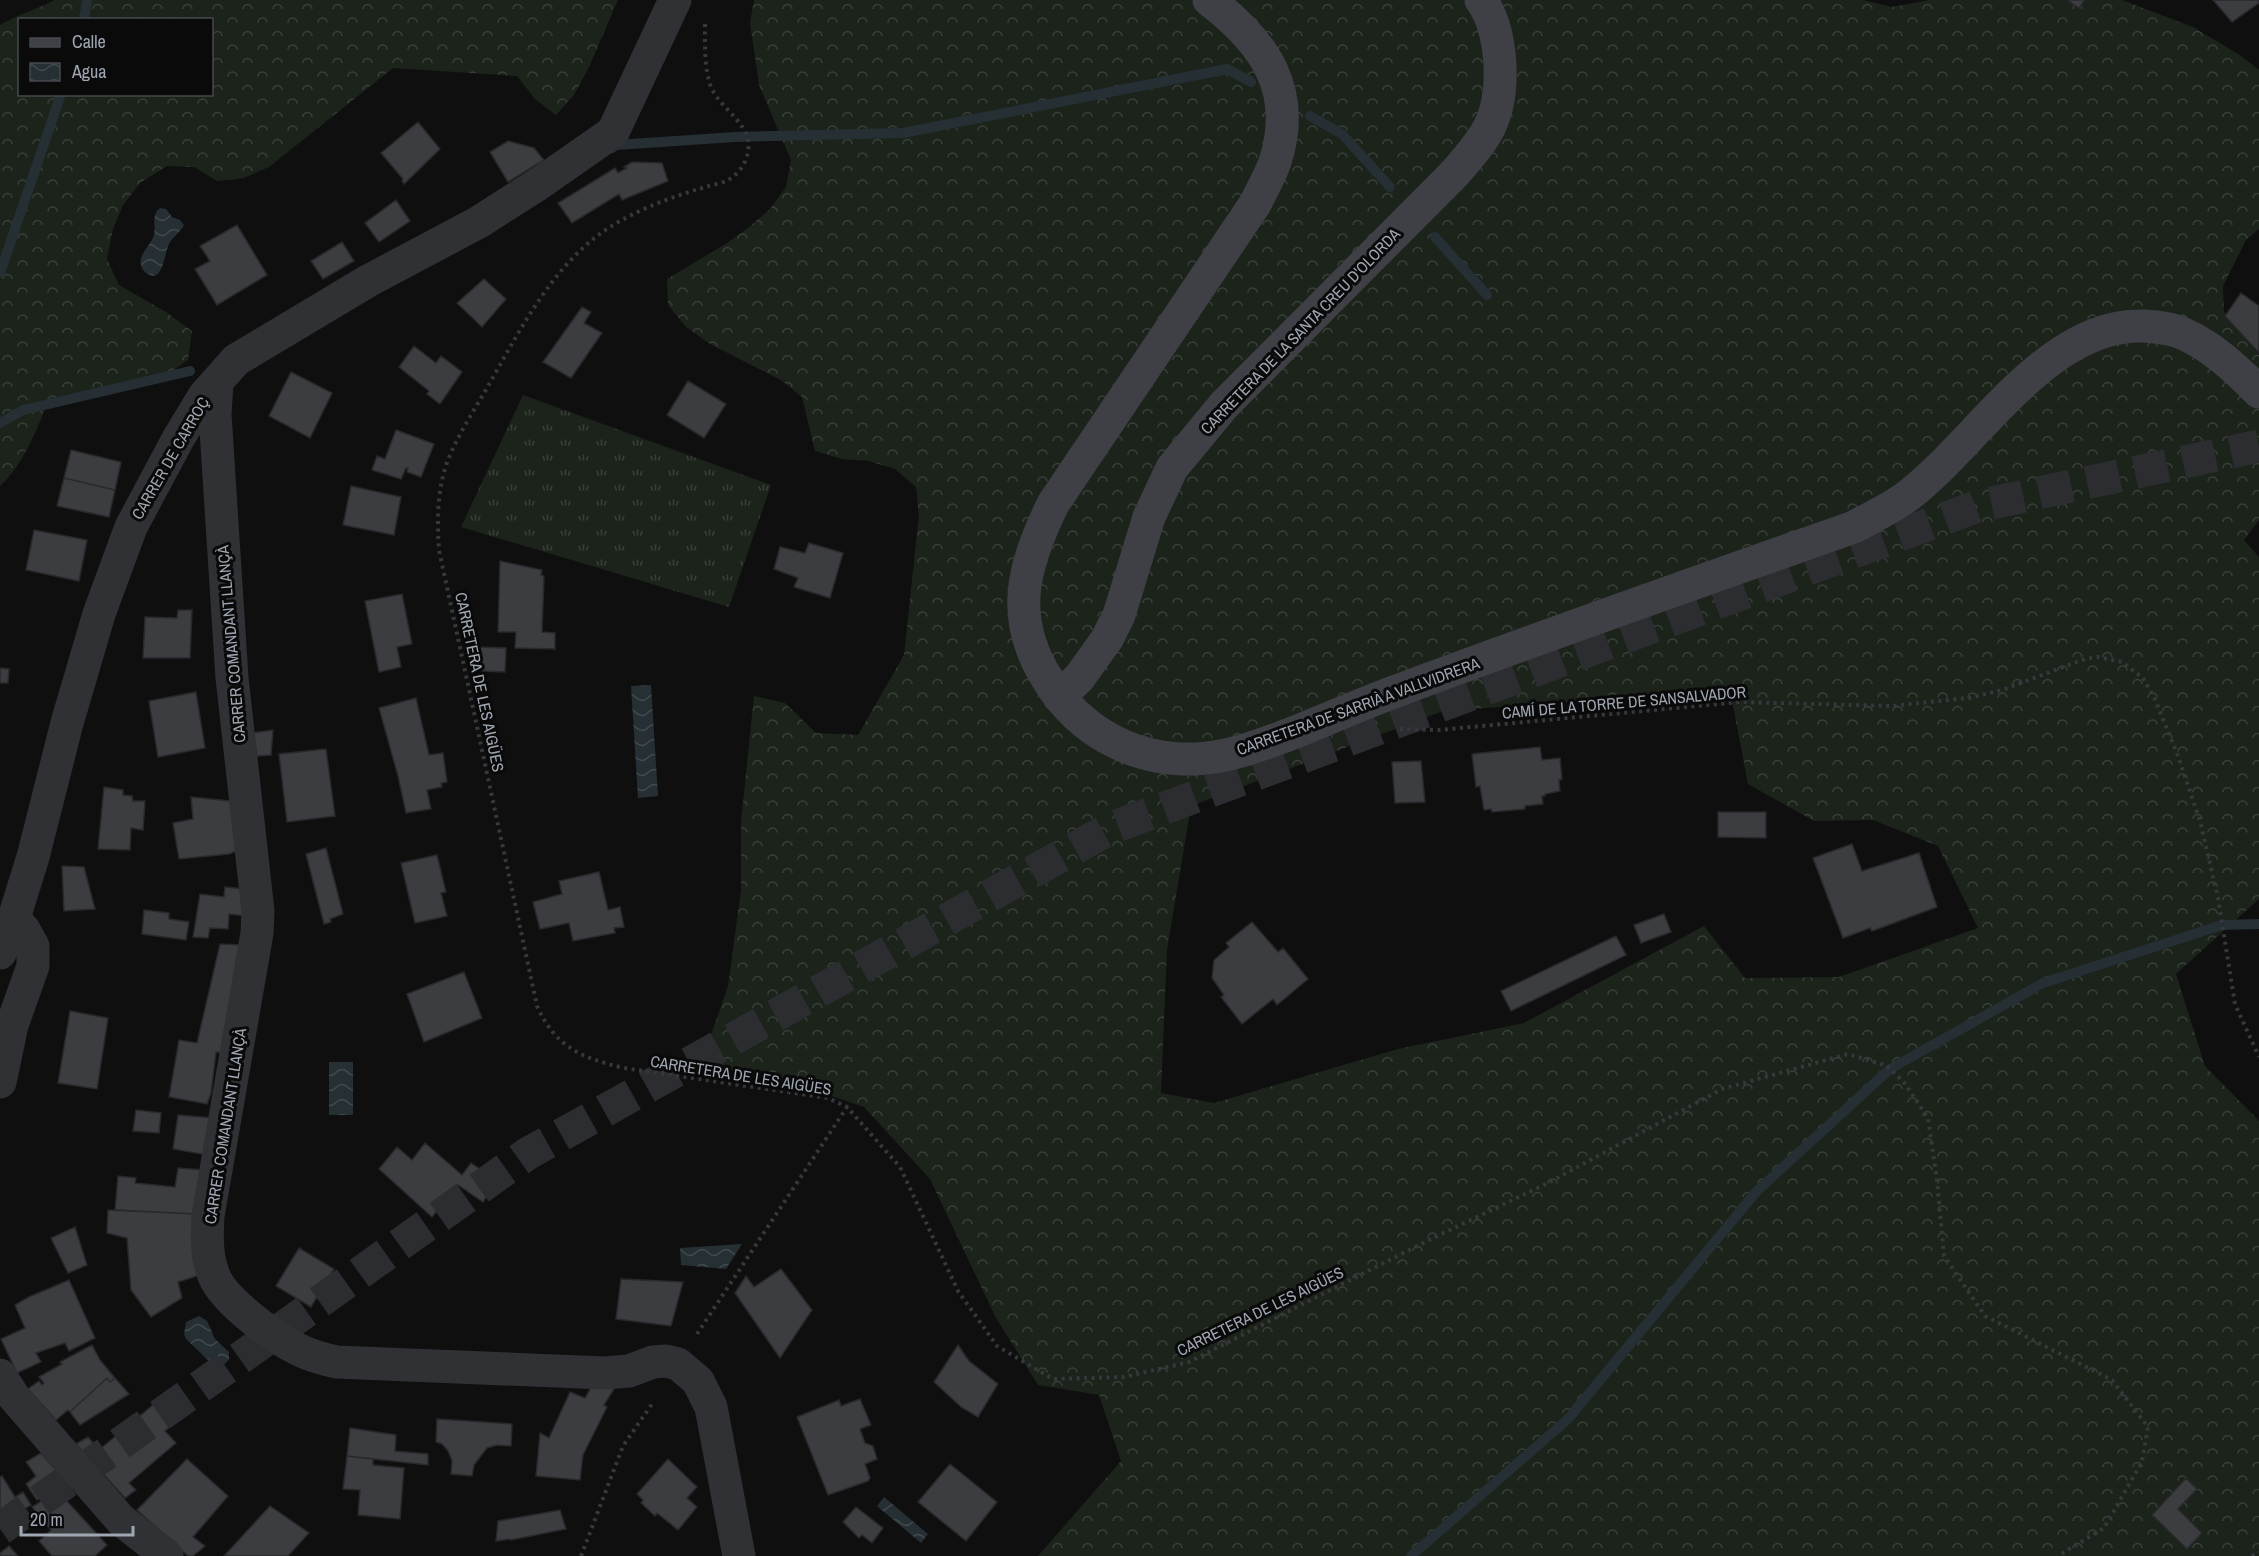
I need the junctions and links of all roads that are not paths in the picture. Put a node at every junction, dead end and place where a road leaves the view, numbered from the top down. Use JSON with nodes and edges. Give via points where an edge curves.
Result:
{"nodes":[{"id":1,"x":675,"y":0,"type":"edge"},
{"id":2,"x":1209,"y":0,"type":"edge"},
{"id":3,"x":1481,"y":0,"type":"edge"},
{"id":4,"x":216,"y":382,"type":"junction"},
{"id":5,"x":2259,"y":392,"type":"edge"},
{"id":6,"x":1059,"y":697,"type":"junction"},
{"id":7,"x":14,"y":918,"type":"junction"},
{"id":8,"x":0,"y":953,"type":"edge"},
{"id":9,"x":0,"y":1083,"type":"edge"},
{"id":10,"x":0,"y":1375,"type":"edge"},
{"id":11,"x":167,"y":1556,"type":"edge"},
{"id":12,"x":739,"y":1556,"type":"edge"}],
"edges":[{"from":1,"to":4,"type":"street","name":"CARRER DE CARROÇ","via":[[613,132],[479,222],[368,281],[236,360]]},
{"from":2,"to":6,"type":"main road","name":"CARRETERA DE SARRIÀ A VALLVIDRERA","via":[[1260,47],[1276,79],[1283,111],[1281,140],[1255,204],[1053,504],[1035,543],[1022,610],[1040,668]]},
{"from":3,"to":6,"type":"main road","name":"CARRETERA DE LA SANTA CREU D'OLORDA","via":[[1495,30],[1500,62],[1491,124],[1454,174],[1224,405],[1172,468],[1149,517],[1119,615],[1079,678]]},
{"from":4,"to":7,"type":"street","name":"CARRER DE CARROÇ","via":[[178,439],[131,527],[99,614]]},
{"from":4,"to":12,"type":"street","name":"CARRER COMANDANT LLANÇÀ","via":[[214,414],[232,678],[258,911],[208,1216],[208,1258],[215,1277],[235,1304],[289,1345],[338,1362],[604,1373],[629,1371],[652,1362],[678,1364],[698,1382],[711,1407]]},
{"from":5,"to":6,"type":"main road","name":"CARRETERA DE SARRIÀ A VALLVIDRERA","via":[[2227,361],[2181,332],[2131,326],[2101,333],[2041,366],[1909,495],[1854,527],[1400,690],[1243,751],[1194,759],[1122,747],[1089,727]]},
{"from":7,"to":8,"type":"street","name":"CARRER DE CARROÇ"},
{"from":7,"to":9,"type":"street","via":[[33,946],[33,966],[12,1025]]},
{"from":10,"to":11,"type":"street","via":[[14,1397],[122,1520]]}]}
